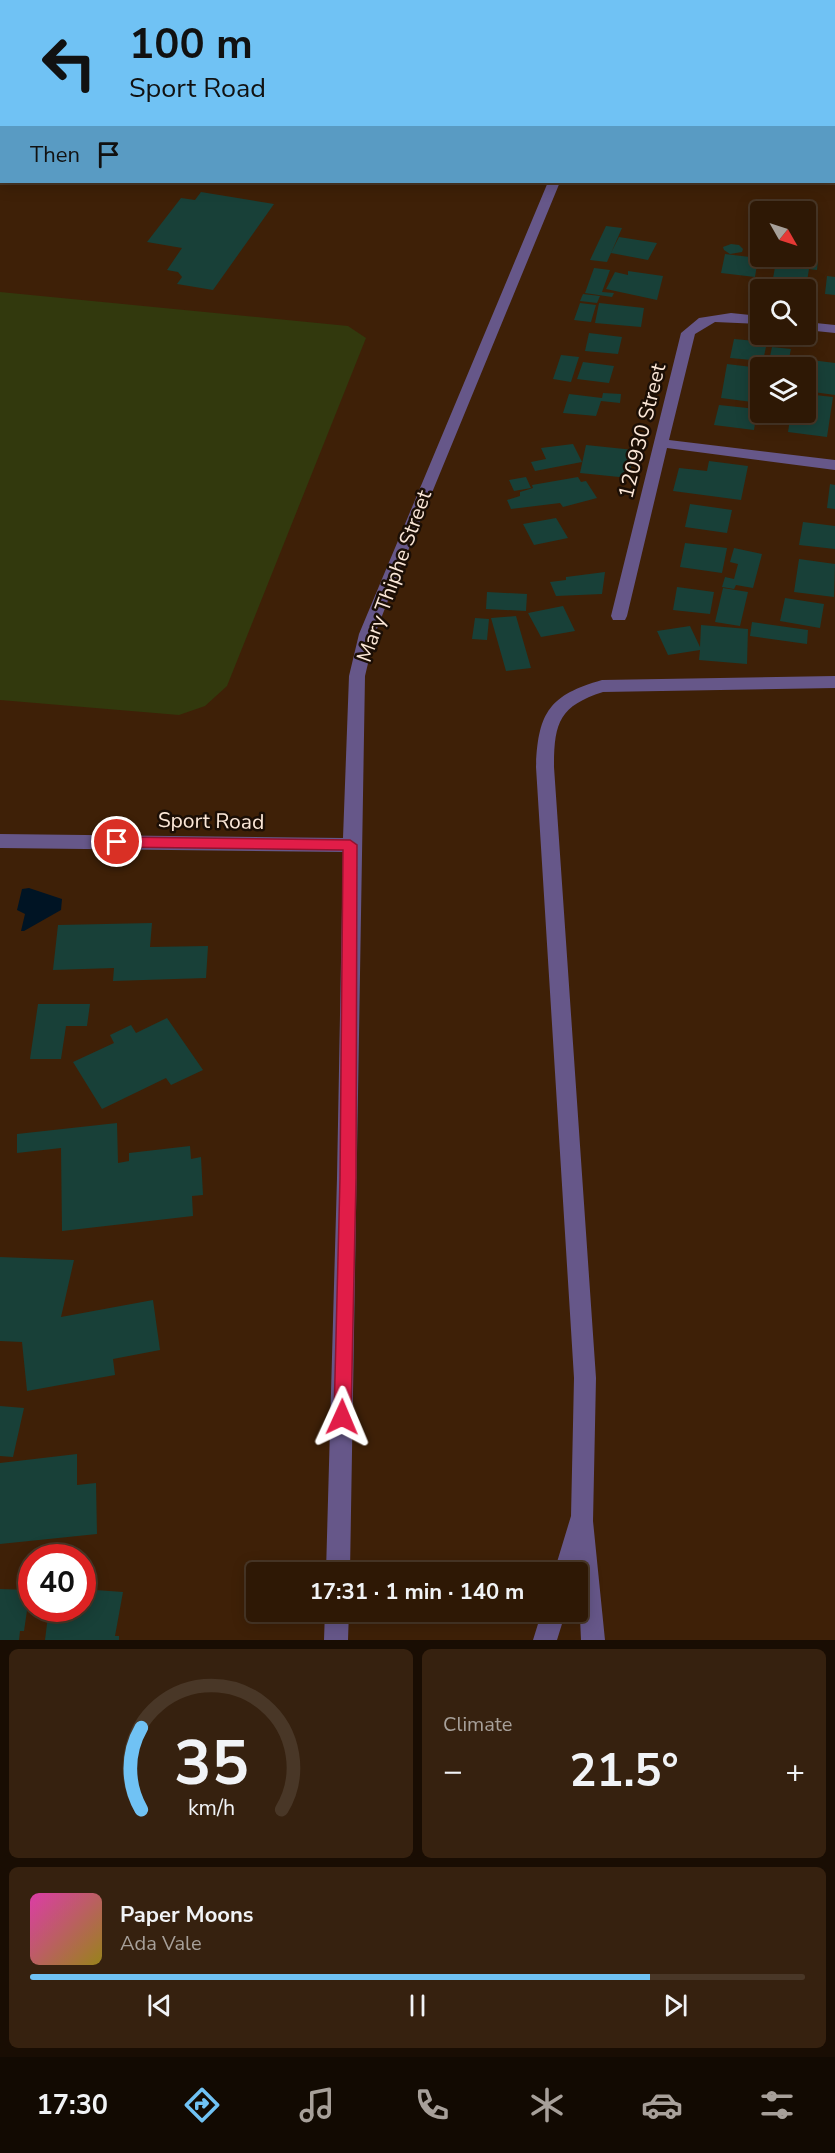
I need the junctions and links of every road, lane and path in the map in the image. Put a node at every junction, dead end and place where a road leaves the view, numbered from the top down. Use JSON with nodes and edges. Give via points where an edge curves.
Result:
{"nodes":[{"id":1,"x":554,"y":183,"type":"edge"},
{"id":2,"x":750,"y":319,"type":"edge"},
{"id":3,"x":816,"y":327,"type":"edge"},
{"id":4,"x":835,"y":329,"type":"edge"},
{"id":5,"x":660,"y":443,"type":"junction"},
{"id":6,"x":835,"y":465,"type":"edge"},
{"id":7,"x":619,"y":616,"type":"dead end"},
{"id":8,"x":835,"y":682,"type":"edge"},
{"id":9,"x":0,"y":841,"type":"edge"},
{"id":10,"x":350,"y":845,"type":"junction"},
{"id":11,"x":583,"y":1516,"type":"junction"},
{"id":12,"x":338,"y":1562,"type":"edge"},
{"id":13,"x":569,"y":1562,"type":"edge"},
{"id":14,"x":337,"y":1622,"type":"edge"},
{"id":15,"x":551,"y":1622,"type":"edge"},
{"id":16,"x":336,"y":1640,"type":"edge"},
{"id":17,"x":545,"y":1640,"type":"edge"},
{"id":18,"x":593,"y":1640,"type":"edge"}],
"edges":[{"from":1,"to":10,"type":"street","name":"Mary Thiphe Street","via":[[368,634],[357,676]]},
{"from":2,"to":5,"type":"street","name":"120930 Street","via":[[706,318],[688,333]]},
{"from":3,"to":4,"type":"street"},
{"from":5,"to":6,"type":"street"},
{"from":5,"to":7,"type":"street","name":"120930 Street"},
{"from":8,"to":11,"type":"street","via":[[602,686],[569,697],[556,708],[548,723],[545,767],[585,1378]]},
{"from":9,"to":10,"type":"street","name":"Sport Road"},
{"from":10,"to":12,"type":"street","name":"Mary Thiphe Street","via":[[348,1178]]},
{"from":11,"to":13,"type":"street"},
{"from":11,"to":18,"type":"street"},
{"from":14,"to":16,"type":"street"},
{"from":15,"to":17,"type":"street"}]}
